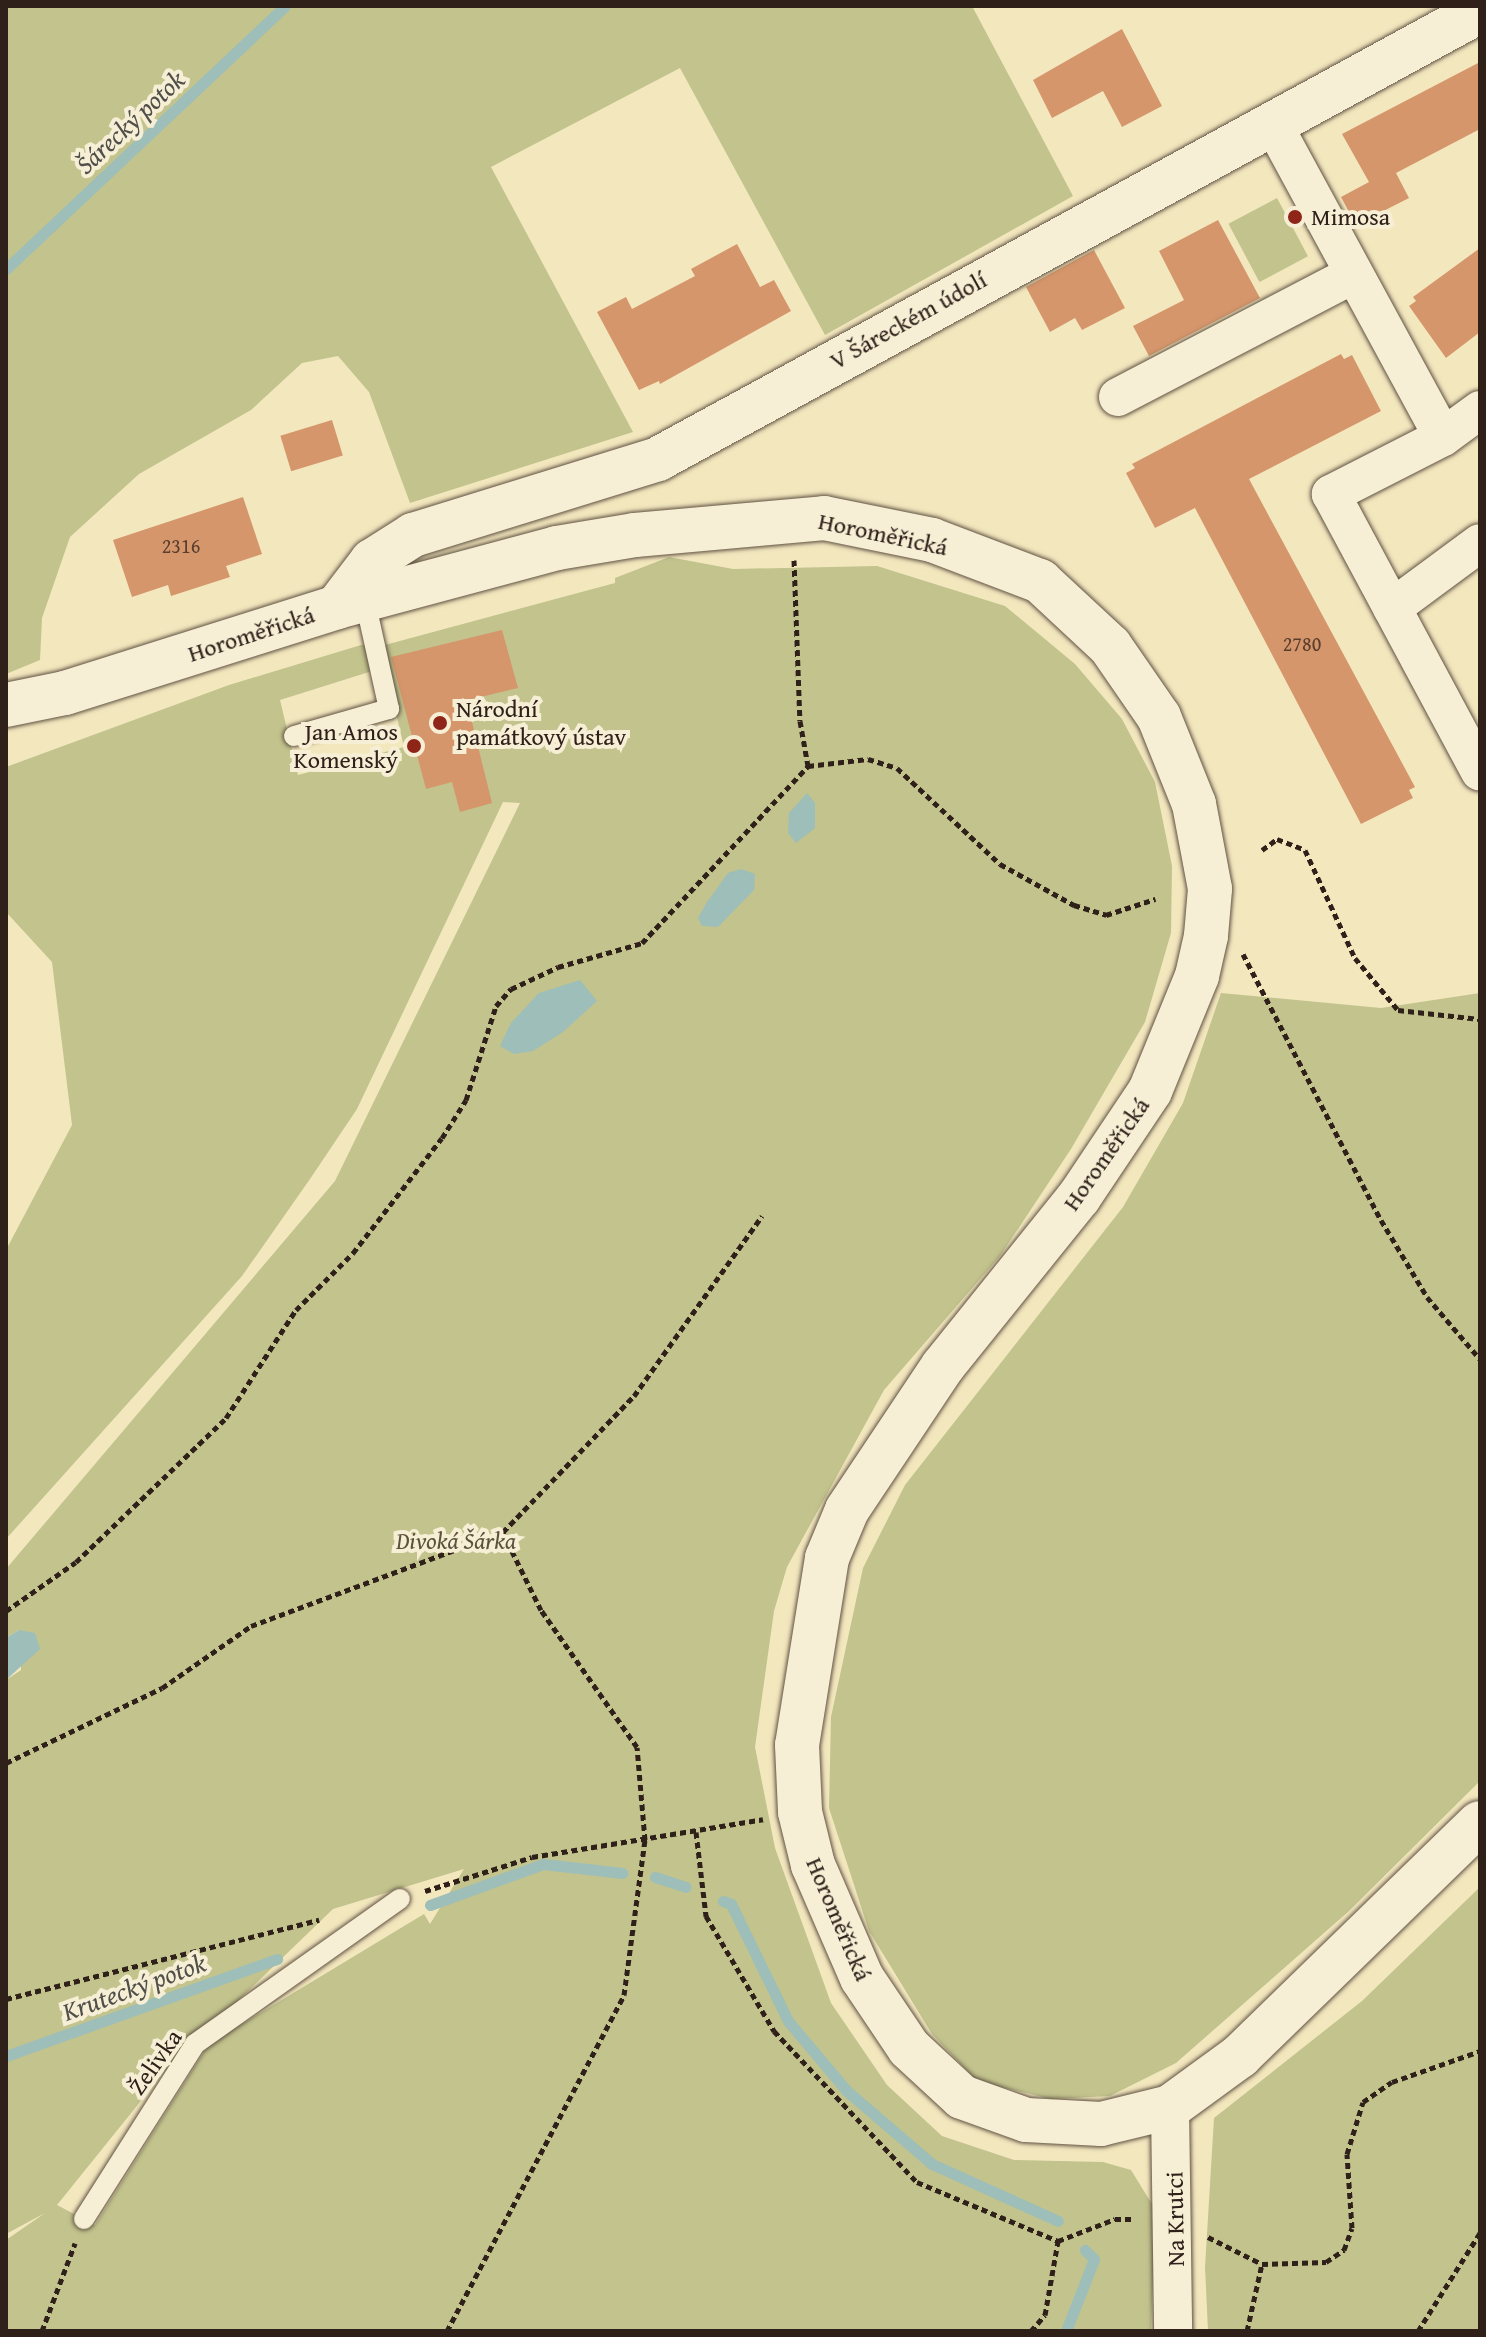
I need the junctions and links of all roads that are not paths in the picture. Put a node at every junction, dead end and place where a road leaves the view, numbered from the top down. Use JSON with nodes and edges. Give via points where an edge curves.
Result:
{"nodes":[{"id":1,"x":1480,"y":11,"type":"edge"},
{"id":2,"x":1273,"y":124,"type":"junction"},
{"id":3,"x":1354,"y":274,"type":"junction"},
{"id":4,"x":1118,"y":397,"type":"dead end"},
{"id":5,"x":1480,"y":410,"type":"edge"},
{"id":6,"x":1443,"y":437,"type":"junction"},
{"id":7,"x":1480,"y":543,"type":"edge"},
{"id":8,"x":351,"y":604,"type":"junction"},
{"id":9,"x":1392,"y":608,"type":"junction"},
{"id":10,"x":6,"y":705,"type":"edge"},
{"id":11,"x":294,"y":736,"type":"dead end"},
{"id":12,"x":1480,"y":772,"type":"edge"},
{"id":13,"x":1480,"y":1823,"type":"edge"},
{"id":14,"x":400,"y":1899,"type":"dead end"},
{"id":15,"x":1170,"y":2107,"type":"junction"},
{"id":16,"x":84,"y":2219,"type":"road end"},
{"id":17,"x":1173,"y":2331,"type":"edge"}],
"edges":[{"from":1,"to":2,"type":"main road","name":"V Šáreckém údolí"},
{"from":2,"to":3,"type":"street"},
{"from":2,"to":8,"type":"main road","name":"V Šáreckém údolí","via":[[658,459],[413,535],[372,561]]},
{"from":3,"to":4,"type":"street"},
{"from":3,"to":6,"type":"street"},
{"from":5,"to":6,"type":"street"},
{"from":6,"to":9,"type":"street","via":[[1331,494]]},
{"from":7,"to":9,"type":"street"},
{"from":8,"to":10,"type":"main road","name":"Horoměřická","via":[[65,693]]},
{"from":8,"to":11,"type":"lane","via":[[389,709]]},
{"from":8,"to":15,"type":"main road","name":"Horoměřická","via":[[557,548],[824,518],[932,540],[1040,581],[1110,646],[1159,717],[1194,804],[1210,889],[1197,976],[1150,1091],[1079,1197],[943,1366],[847,1510],[827,1558],[797,1745],[800,1812],[813,1865],[862,1978],[909,2048],[962,2097],[1026,2120],[1101,2124]]},
{"from":9,"to":12,"type":"street"},
{"from":13,"to":15,"type":"main road","name":"Horoměřická","via":[[1240,2056]]},
{"from":14,"to":16,"type":"lane","name":"Želivka","via":[[195,2044]]},
{"from":15,"to":17,"type":"street","name":"Na Krutci","via":[[1176,2221]]}]}
